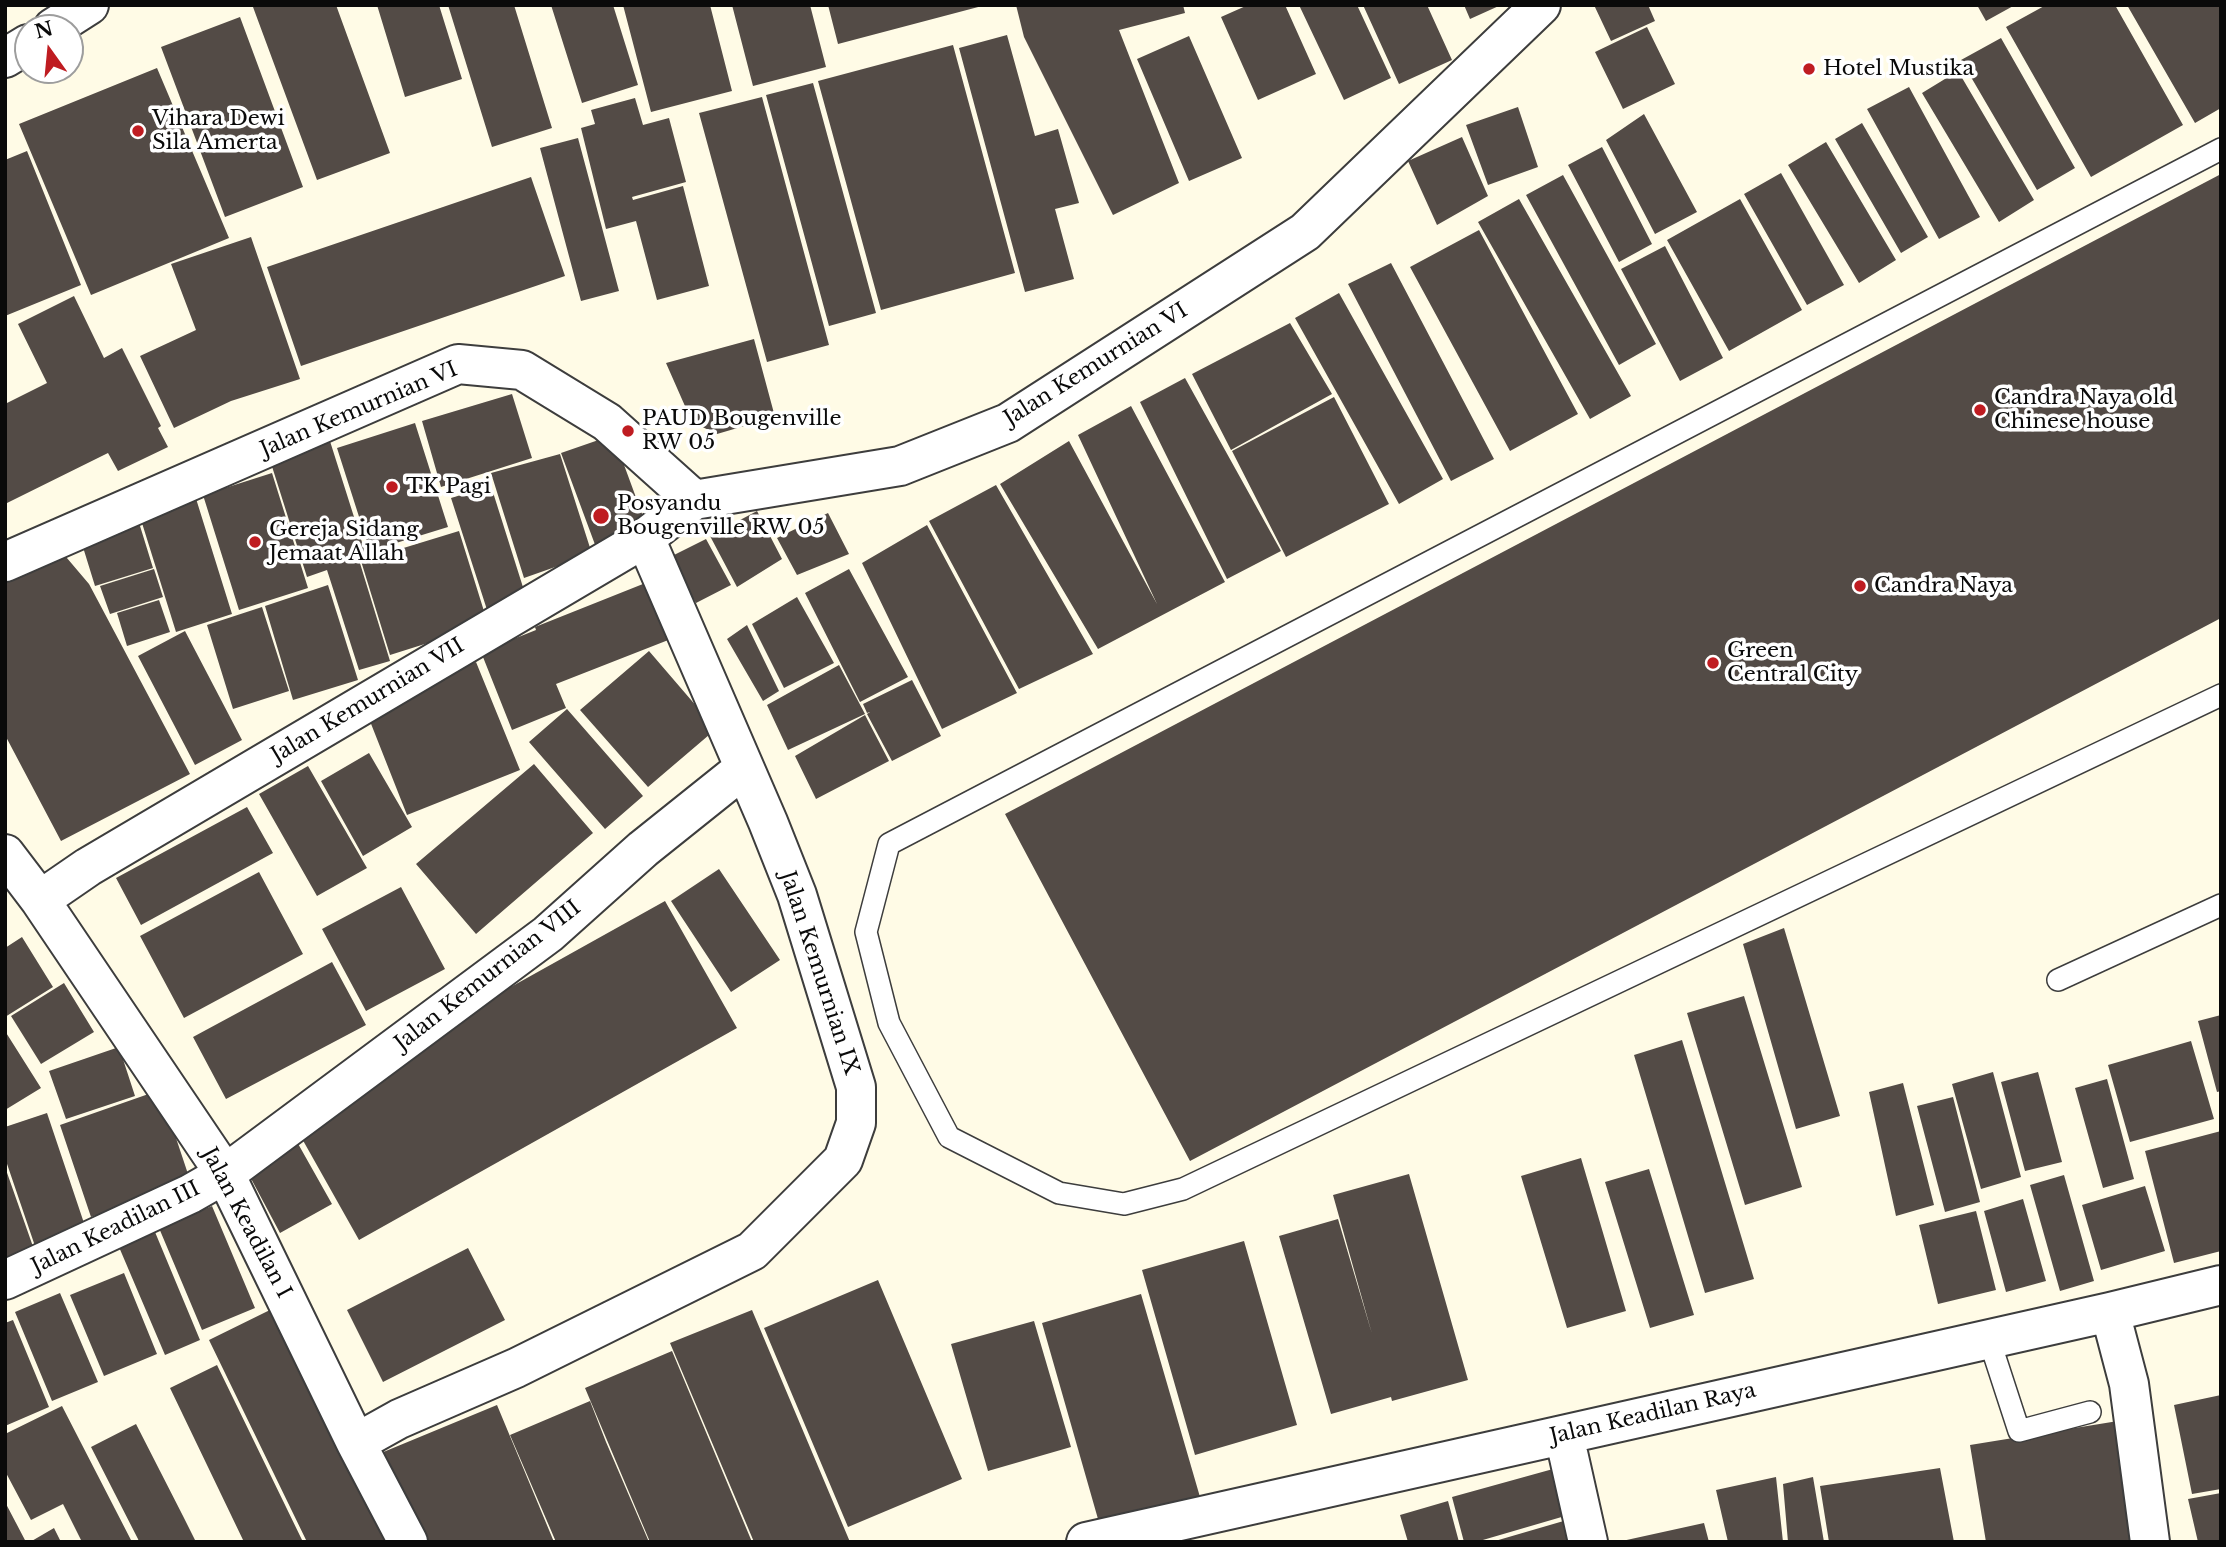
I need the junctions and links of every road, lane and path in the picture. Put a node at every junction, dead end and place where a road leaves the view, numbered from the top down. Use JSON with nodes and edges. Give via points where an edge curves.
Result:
{"nodes":[{"id":1,"x":1541,"y":5,"type":"edge"},
{"id":2,"x":2221,"y":149,"type":"edge"},
{"id":3,"x":694,"y":500,"type":"junction"},
{"id":4,"x":645,"y":538,"type":"junction"},
{"id":5,"x":5,"y":562,"type":"edge"},
{"id":6,"x":2221,"y":695,"type":"edge"},
{"id":7,"x":743,"y":769,"type":"junction"},
{"id":8,"x":5,"y":853,"type":"edge"},
{"id":9,"x":40,"y":900,"type":"junction"},
{"id":10,"x":2221,"y":905,"type":"edge"},
{"id":11,"x":2058,"y":980,"type":"dead end"},
{"id":12,"x":225,"y":1174,"type":"junction"},
{"id":13,"x":5,"y":1280,"type":"edge"},
{"id":14,"x":2221,"y":1285,"type":"edge"},
{"id":15,"x":2110,"y":1312,"type":"junction"},
{"id":16,"x":1989,"y":1339,"type":"junction"},
{"id":17,"x":2090,"y":1412,"type":"dead end"},
{"id":18,"x":1564,"y":1434,"type":"junction"},
{"id":19,"x":356,"y":1443,"type":"junction"},
{"id":20,"x":1124,"y":1538,"type":"edge"},
{"id":21,"x":408,"y":1542,"type":"edge"},
{"id":22,"x":1086,"y":1542,"type":"edge"},
{"id":23,"x":1588,"y":1542,"type":"edge"},
{"id":24,"x":2150,"y":1542,"type":"edge"}],
"edges":[{"from":1,"to":3,"type":"street","name":"Jalan Kemurnian VI","via":[[1305,232],[1008,423],[901,466]]},
{"from":2,"to":6,"type":"lane","via":[[889,844],[866,932],[889,1023],[949,1137],[1059,1194],[1124,1204],[1183,1189]]},
{"from":3,"to":4,"type":"street","name":"Jalan Kemurnian VII"},
{"from":3,"to":5,"type":"street","name":"Jalan Kemurnian VI","via":[[607,422],[522,370],[457,364]]},
{"from":4,"to":7,"type":"street","name":"Jalan Kemurnian IX"},
{"from":4,"to":9,"type":"street","name":"Jalan Kemurnian VII","via":[[88,867]]},
{"from":7,"to":12,"type":"street","name":"Jalan Kemurnian VIII","via":[[643,849],[548,934]]},
{"from":7,"to":19,"type":"street","name":"Jalan Kemurnian IX","via":[[797,895],[856,1087],[856,1123],[843,1160],[752,1251]]},
{"from":8,"to":9,"type":"street","name":"Jalan Keadilan I"},
{"from":9,"to":12,"type":"street","name":"Jalan Keadilan I"},
{"from":10,"to":11,"type":"lane"},
{"from":12,"to":13,"type":"street","name":"Jalan Keadilan III"},
{"from":12,"to":19,"type":"street","name":"Jalan Keadilan I"},
{"from":14,"to":15,"type":"street","name":"Jalan Keadilan Raya"},
{"from":15,"to":16,"type":"street","name":"Jalan Keadilan Raya"},
{"from":15,"to":24,"type":"street","via":[[2129,1384]]},
{"from":16,"to":17,"type":"lane","via":[[2019,1431]]},
{"from":16,"to":18,"type":"street","name":"Jalan Keadilan Raya"},
{"from":18,"to":20,"type":"street","name":"Jalan Keadilan Raya"},
{"from":18,"to":23,"type":"street"},
{"from":19,"to":21,"type":"street","name":"Jalan Keadilan I"},
{"from":20,"to":22,"type":"street","name":"Jalan Keadilan Raya"}]}
